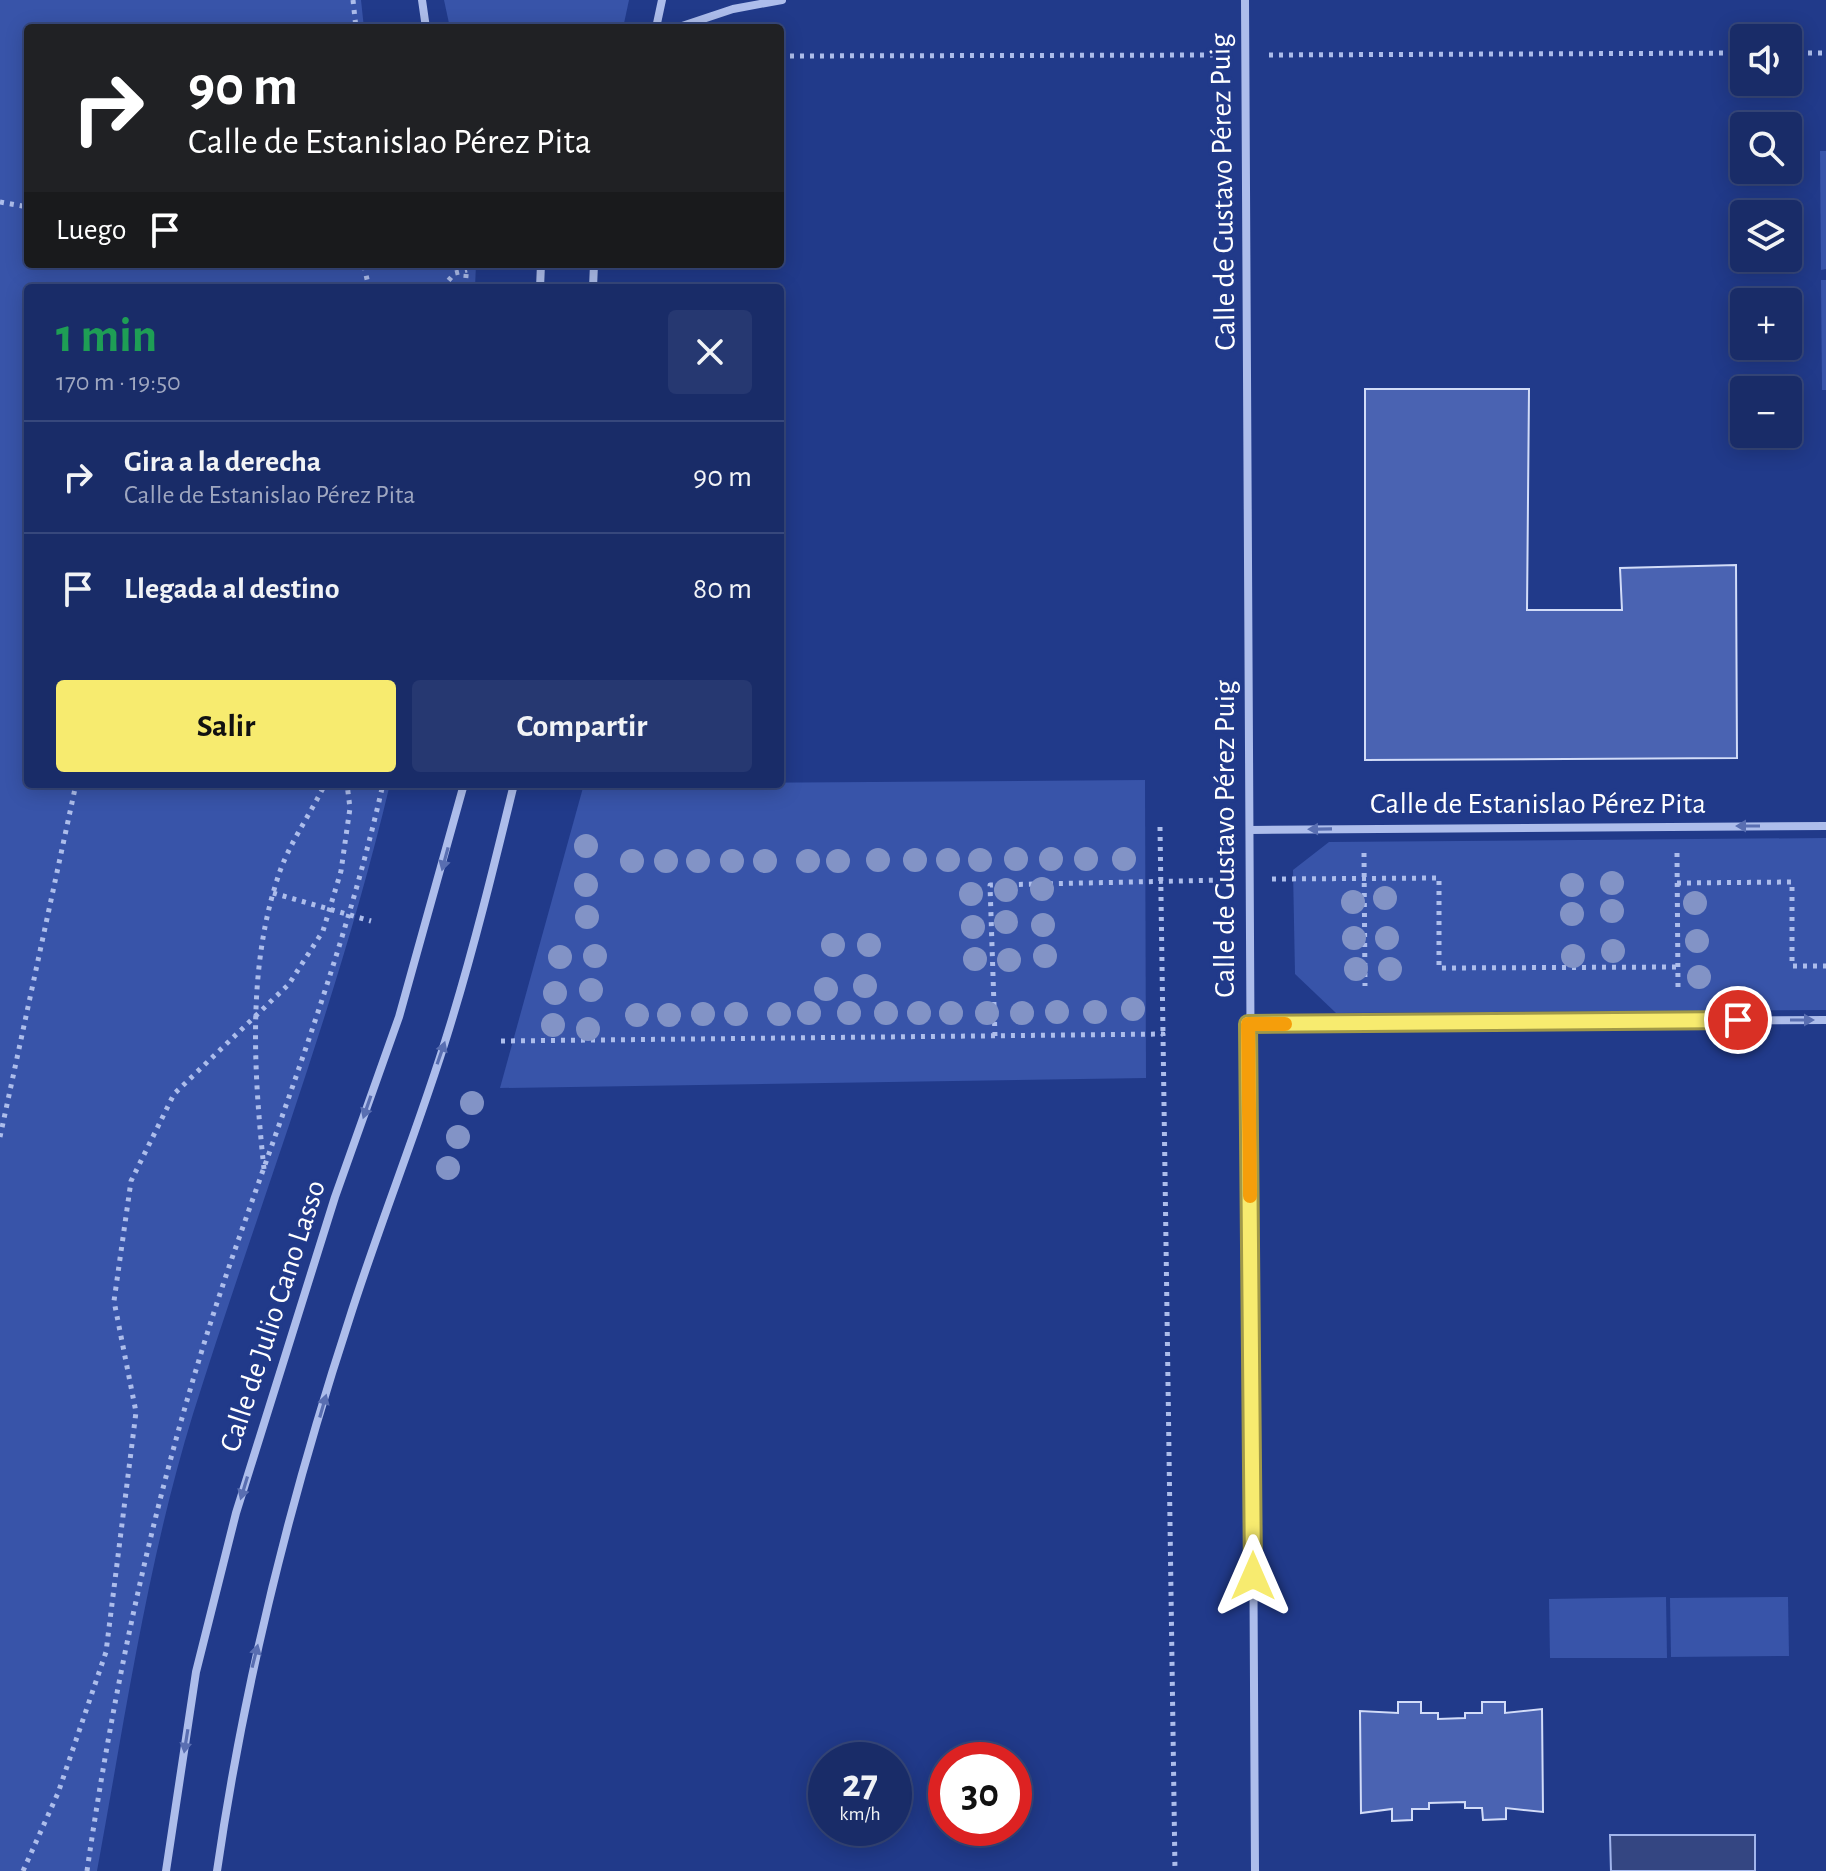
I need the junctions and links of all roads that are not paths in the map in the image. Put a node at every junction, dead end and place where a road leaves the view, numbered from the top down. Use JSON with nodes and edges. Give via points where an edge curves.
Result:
{"nodes":[{"id":1,"x":422,"y":0,"type":"edge"},
{"id":2,"x":662,"y":0,"type":"edge"},
{"id":3,"x":782,"y":0,"type":"edge"},
{"id":4,"x":1245,"y":0,"type":"edge"},
{"id":5,"x":425,"y":24,"type":"edge"},
{"id":6,"x":657,"y":24,"type":"edge"},
{"id":7,"x":688,"y":24,"type":"edge"},
{"id":8,"x":463,"y":788,"type":"edge"},
{"id":9,"x":513,"y":788,"type":"edge"},
{"id":10,"x":1826,"y":826,"type":"edge"},
{"id":11,"x":1250,"y":830,"type":"junction"},
{"id":12,"x":1826,"y":1020,"type":"edge"},
{"id":13,"x":1248,"y":1024,"type":"junction"},
{"id":14,"x":166,"y":1871,"type":"edge"},
{"id":15,"x":217,"y":1871,"type":"edge"},
{"id":16,"x":1255,"y":1871,"type":"edge"}],
"edges":[{"from":1,"to":5,"type":"street"},
{"from":2,"to":6,"type":"street"},
{"from":3,"to":7,"type":"street"},
{"from":4,"to":11,"type":"street","name":"Calle de Gustavo Pérez Puig"},
{"from":8,"to":14,"type":"street","name":"Calle de Julio Cano Lasso","one_way":true,"via":[[399,1017],[331,1210],[236,1513],[196,1672]]},
{"from":15,"to":9,"type":"street","one_way":true,"via":[[248,1683],[286,1531],[352,1310],[448,1031]]},
{"from":10,"to":11,"type":"street","name":"Calle de Estanislao Pérez Pita","one_way":true},
{"from":11,"to":13,"type":"street","name":"Calle de Gustavo Pérez Puig"},
{"from":13,"to":12,"type":"street","one_way":true},
{"from":13,"to":16,"type":"street","name":"Calle de Gustavo Pérez Puig"}]}
